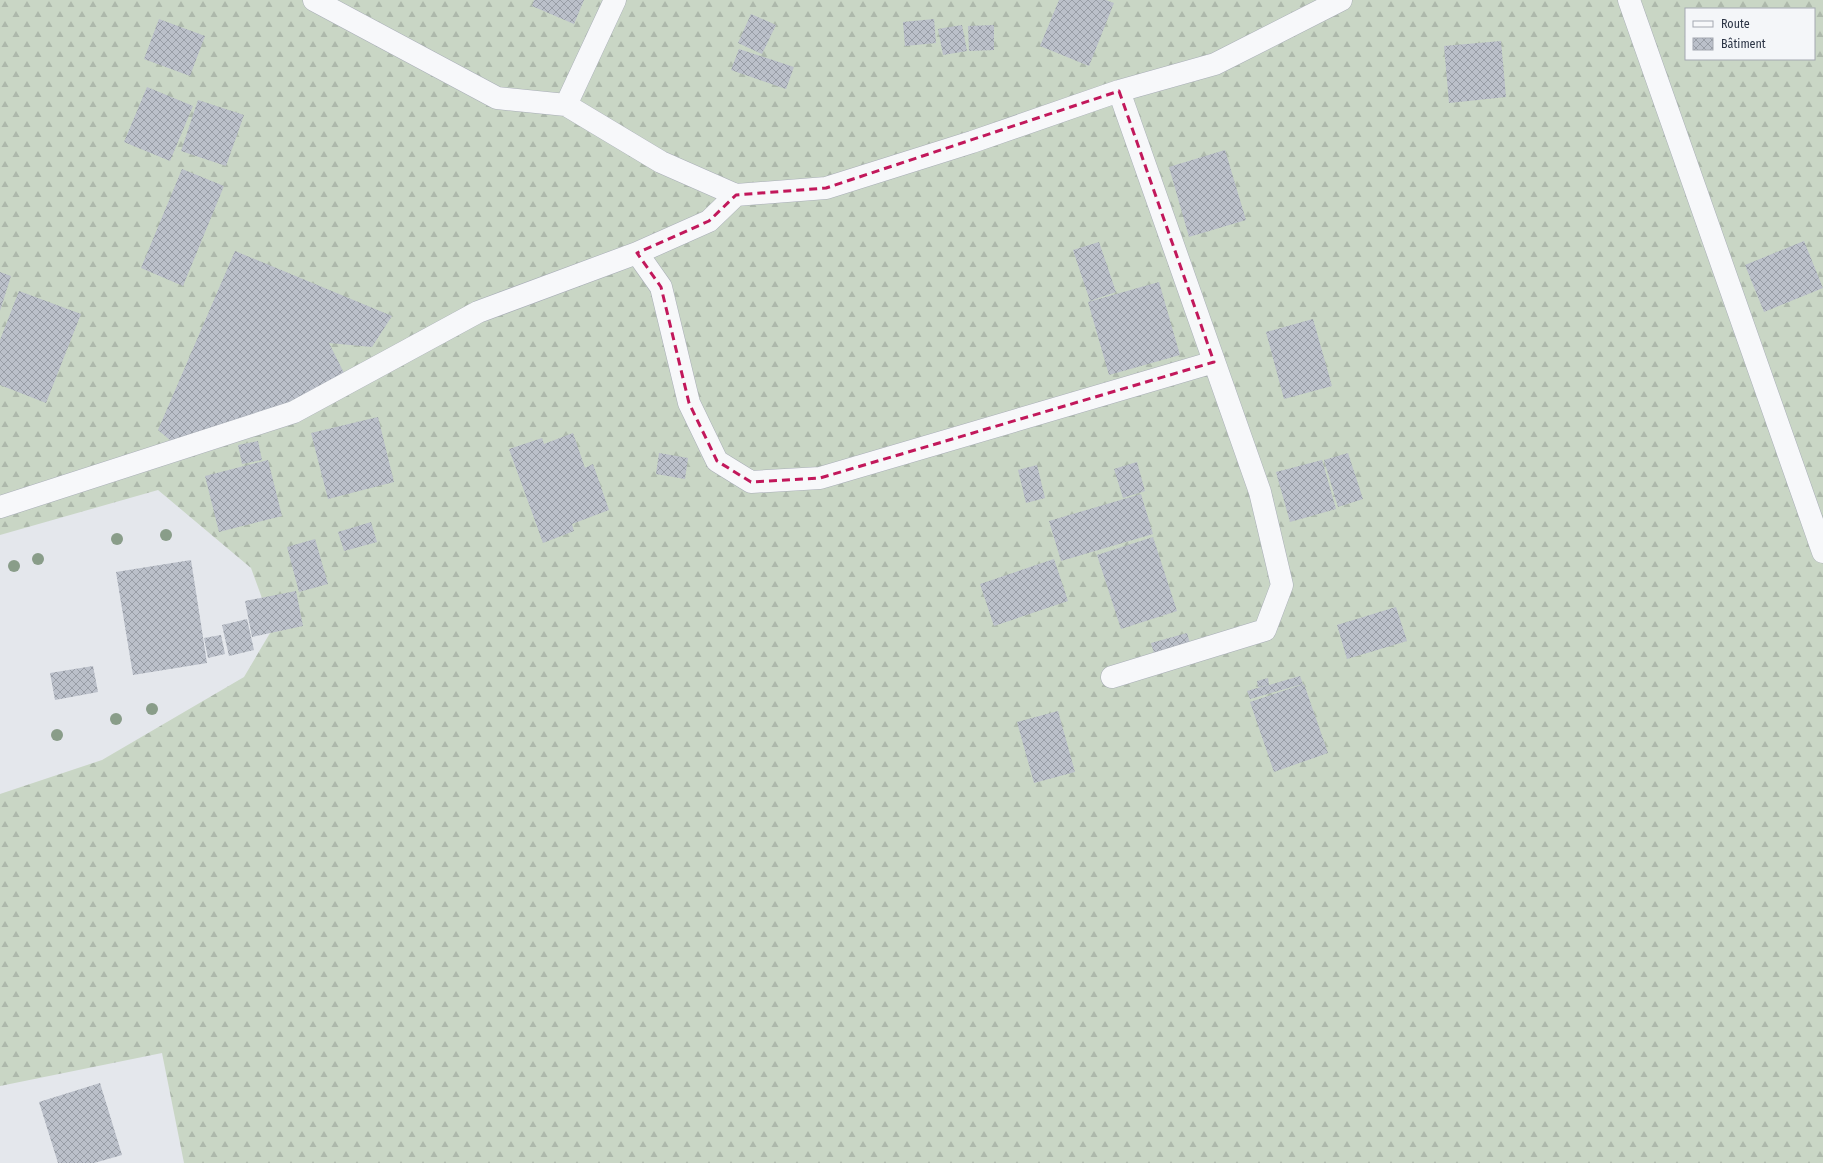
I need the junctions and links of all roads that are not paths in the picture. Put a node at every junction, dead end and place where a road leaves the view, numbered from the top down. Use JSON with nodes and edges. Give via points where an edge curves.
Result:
{"nodes":[{"id":1,"x":314,"y":0,"type":"edge"},
{"id":2,"x":615,"y":0,"type":"edge"},
{"id":3,"x":1341,"y":0,"type":"edge"},
{"id":4,"x":1629,"y":0,"type":"edge"},
{"id":5,"x":1119,"y":91,"type":"junction"},
{"id":6,"x":566,"y":104,"type":"junction"},
{"id":7,"x":736,"y":195,"type":"junction"},
{"id":8,"x":637,"y":253,"type":"junction"},
{"id":9,"x":1214,"y":362,"type":"junction"},
{"id":10,"x":0,"y":507,"type":"edge"},
{"id":11,"x":1823,"y":552,"type":"edge"},
{"id":12,"x":1112,"y":677,"type":"dead end"}],
"edges":[{"from":1,"to":6,"type":"street","via":[[497,98]]},
{"from":2,"to":6,"type":"street"},
{"from":3,"to":5,"type":"street","via":[[1215,64]]},
{"from":4,"to":11,"type":"street"},
{"from":5,"to":7,"type":"street","via":[[972,142],[826,188]]},
{"from":5,"to":9,"type":"street"},
{"from":6,"to":7,"type":"street","via":[[661,162]]},
{"from":7,"to":8,"type":"street","via":[[709,221]]},
{"from":8,"to":9,"type":"street","via":[[662,287],[689,403],[717,461],[751,482],[820,478]]},
{"from":8,"to":10,"type":"street","via":[[478,312],[294,412]]},
{"from":9,"to":12,"type":"street","via":[[1260,492],[1282,585],[1265,630]]}]}
